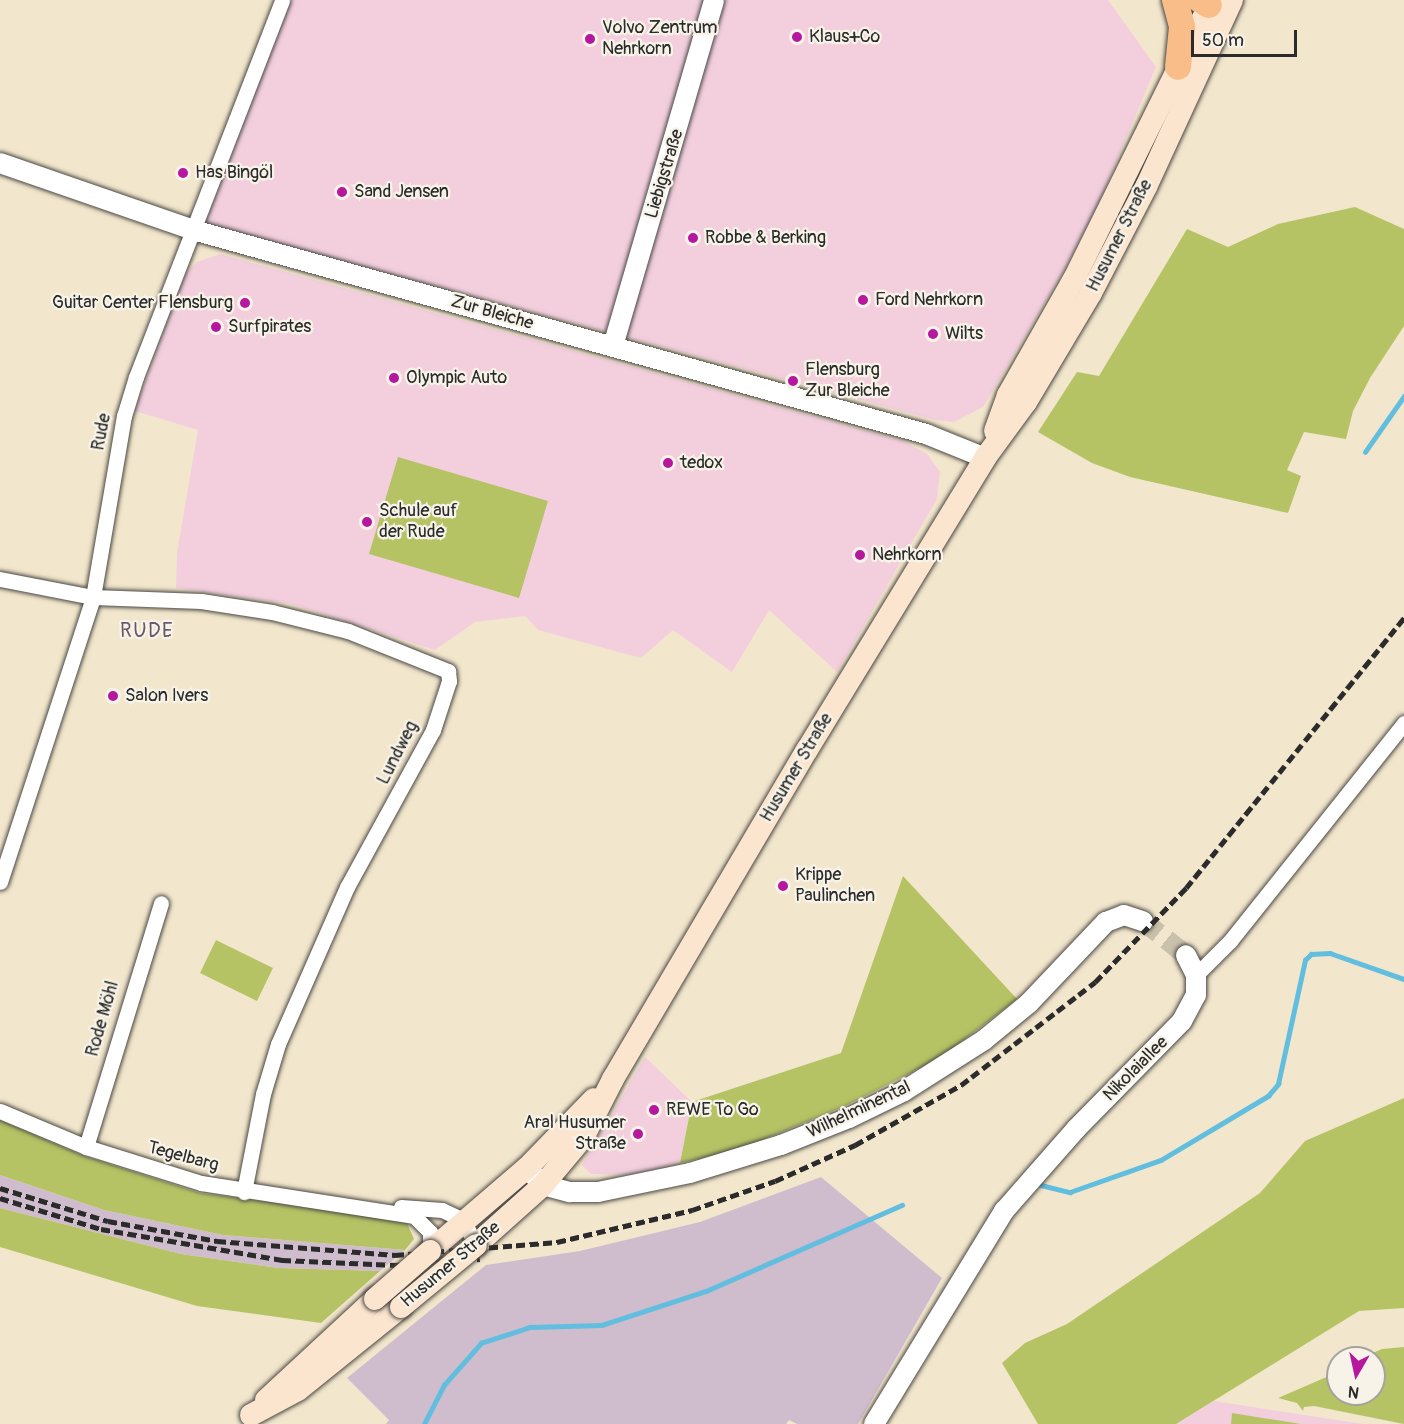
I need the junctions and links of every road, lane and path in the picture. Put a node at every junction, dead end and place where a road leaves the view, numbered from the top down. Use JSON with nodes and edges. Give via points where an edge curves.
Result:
{"nodes":[{"id":1,"x":282,"y":0,"type":"edge"},
{"id":2,"x":714,"y":0,"type":"edge"},
{"id":3,"x":1175,"y":0,"type":"edge"},
{"id":4,"x":1218,"y":1,"type":"edge"},
{"id":5,"x":1178,"y":67,"type":"junction"},
{"id":6,"x":0,"y":163,"type":"edge"},
{"id":7,"x":193,"y":230,"type":"junction"},
{"id":8,"x":613,"y":346,"type":"junction"},
{"id":9,"x":985,"y":458,"type":"junction"},
{"id":10,"x":0,"y":579,"type":"edge"},
{"id":11,"x":93,"y":597,"type":"junction"},
{"id":12,"x":1404,"y":723,"type":"edge"},
{"id":13,"x":0,"y":882,"type":"edge"},
{"id":14,"x":161,"y":903,"type":"dead end"},
{"id":15,"x":1143,"y":921,"type":"tunnel mouth"},
{"id":16,"x":1186,"y":955,"type":"tunnel mouth"},
{"id":17,"x":1196,"y":975,"type":"junction"},
{"id":18,"x":613,"y":1078,"type":"junction"},
{"id":19,"x":0,"y":1111,"type":"edge"},
{"id":20,"x":86,"y":1147,"type":"junction"},
{"id":21,"x":527,"y":1168,"type":"junction"},
{"id":22,"x":543,"y":1185,"type":"junction"},
{"id":23,"x":244,"y":1191,"type":"junction"},
{"id":24,"x":365,"y":1206,"type":"junction"},
{"id":25,"x":463,"y":1220,"type":"junction"},
{"id":26,"x":476,"y":1245,"type":"junction"},
{"id":27,"x":430,"y":1251,"type":"junction"},
{"id":28,"x":246,"y":1420,"type":"edge"},
{"id":29,"x":874,"y":1424,"type":"edge"}],
"edges":[{"from":1,"to":7,"type":"street","name":"Rude"},
{"from":2,"to":8,"type":"street","name":"Liebigstraße"},
{"from":3,"to":5,"type":"highway","via":[[1182,27]]},
{"from":4,"to":5,"type":"main road","name":"Husumer Straße"},
{"from":4,"to":9,"type":"main road","name":"Husumer Straße","via":[[1126,229],[1026,402]]},
{"from":5,"to":9,"type":"main road","name":"Husumer Straße","via":[[1074,279],[1008,395]]},
{"from":6,"to":7,"type":"street","name":"Zur Bleiche"},
{"from":7,"to":8,"type":"street","name":"Zur Bleiche"},
{"from":7,"to":11,"type":"street","name":"Rude","via":[[124,416]]},
{"from":8,"to":9,"type":"street","name":"Zur Bleiche","via":[[926,434]]},
{"from":9,"to":18,"type":"main road","name":"Husumer Straße"},
{"from":10,"to":11,"type":"street"},
{"from":11,"to":13,"type":"street","name":"Rude"},
{"from":11,"to":23,"type":"street","name":"Lundweg","via":[[201,601],[272,612],[348,631],[448,671],[449,681],[434,730],[347,886],[278,1044],[263,1094]]},
{"from":12,"to":17,"type":"street","via":[[1230,941]]},
{"from":14,"to":20,"type":"street","name":"Rode Möhl"},
{"from":15,"to":22,"type":"street","name":"Wilhelminental","via":[[1124,915],[1106,922],[1036,995],[984,1040],[904,1091],[849,1118],[781,1145],[642,1184],[598,1192],[570,1192]]},
{"from":16,"to":17,"type":"street"},
{"from":17,"to":29,"type":"street","name":"Nikolaiallee","via":[[1196,995],[1182,1021],[1076,1129],[1004,1211]]},
{"from":18,"to":21,"type":"main road","name":"Husumer Straße"},
{"from":18,"to":22,"type":"main road","name":"Husumer Straße","via":[[584,1136]]},
{"from":19,"to":20,"type":"street","name":"Tegelbarg"},
{"from":20,"to":23,"type":"street","name":"Tegelbarg","via":[[192,1181]]},
{"from":21,"to":22,"type":"street"},
{"from":21,"to":25,"type":"main road","name":"Husumer Straße"},
{"from":22,"to":26,"type":"main road","name":"Husumer Straße"},
{"from":23,"to":24,"type":"street","name":"Tegelbarg"},
{"from":24,"to":25,"type":"street","name":"Tegelbarg","via":[[442,1210]]},
{"from":24,"to":27,"type":"street","name":"Tegelbarg","via":[[414,1216],[430,1232]]},
{"from":25,"to":26,"type":"street"},
{"from":25,"to":27,"type":"main road","name":"Husumer Straße"},
{"from":26,"to":28,"type":"main road","name":"Husumer Straße","bridge":true,"via":[[298,1390]]},
{"from":27,"to":28,"type":"main road","name":"Husumer Straße","bridge":true}]}
